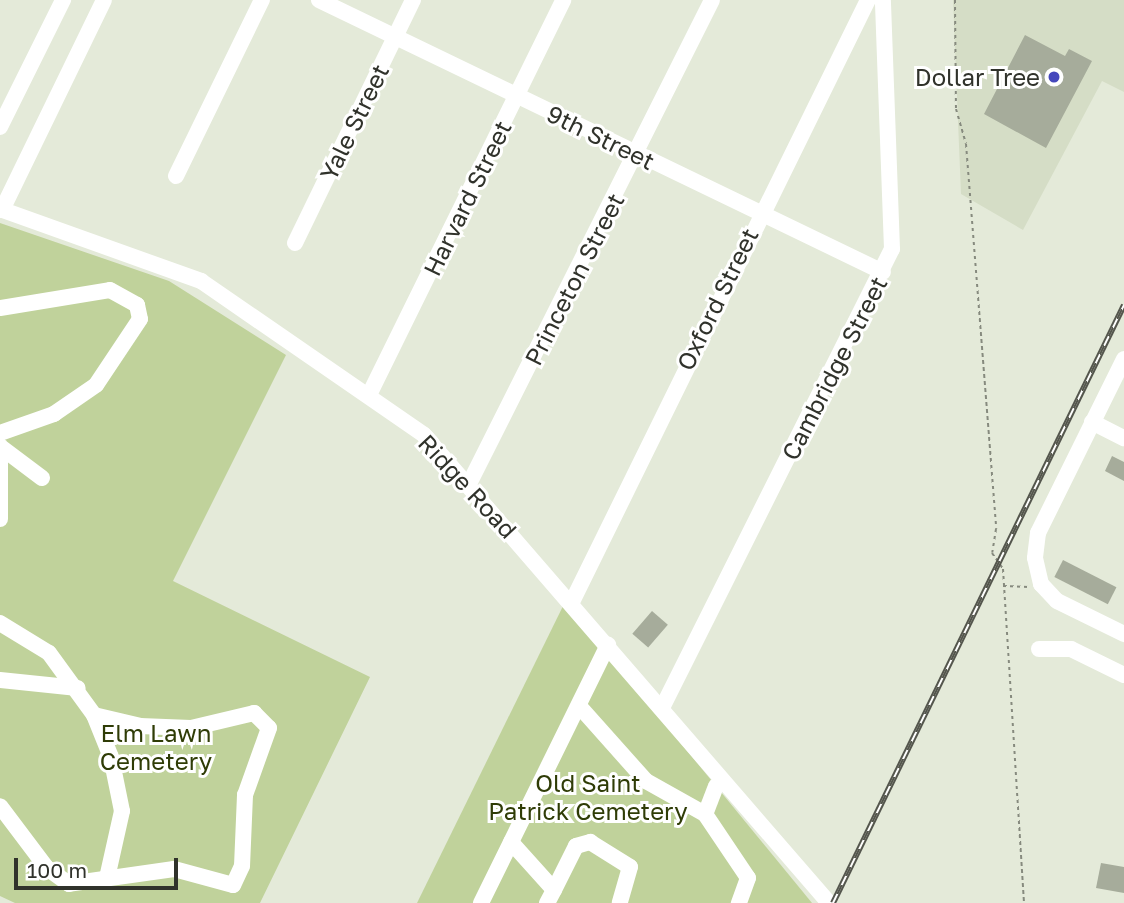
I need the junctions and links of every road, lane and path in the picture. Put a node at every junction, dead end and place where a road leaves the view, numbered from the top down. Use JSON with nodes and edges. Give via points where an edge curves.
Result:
{"nodes":[{"id":1,"x":63,"y":0,"type":"edge"},
{"id":2,"x":104,"y":0,"type":"edge"},
{"id":3,"x":262,"y":0,"type":"edge"},
{"id":4,"x":319,"y":0,"type":"edge"},
{"id":5,"x":413,"y":0,"type":"edge"},
{"id":6,"x":564,"y":0,"type":"edge"},
{"id":7,"x":712,"y":0,"type":"edge"},
{"id":8,"x":868,"y":0,"type":"edge"},
{"id":9,"x":883,"y":0,"type":"edge"},
{"id":10,"x":955,"y":0,"type":"edge"},
{"id":11,"x":394,"y":37,"type":"junction"},
{"id":12,"x":518,"y":96,"type":"junction"},
{"id":13,"x":0,"y":127,"type":"edge"},
{"id":14,"x":637,"y":155,"type":"junction"},
{"id":15,"x":176,"y":176,"type":"dead end"},
{"id":16,"x":1,"y":209,"type":"edge"},
{"id":17,"x":758,"y":213,"type":"junction"},
{"id":18,"x":295,"y":243,"type":"dead end"},
{"id":19,"x":883,"y":272,"type":"junction"},
{"id":20,"x":0,"y":308,"type":"edge"},
{"id":21,"x":1124,"y":359,"type":"edge"},
{"id":22,"x":369,"y":395,"type":"junction"},
{"id":23,"x":1092,"y":422,"type":"junction"},
{"id":24,"x":1124,"y":438,"type":"edge"},
{"id":25,"x":1,"y":442,"type":"edge"},
{"id":26,"x":42,"y":478,"type":"dead end"},
{"id":27,"x":470,"y":482,"type":"junction"},
{"id":28,"x":0,"y":519,"type":"edge"},
{"id":29,"x":1002,"y":586,"type":"junction"},
{"id":30,"x":1036,"y":586,"type":"junction"},
{"id":31,"x":572,"y":602,"type":"junction"},
{"id":32,"x":0,"y":623,"type":"edge"},
{"id":33,"x":1124,"y":634,"type":"edge"},
{"id":34,"x":608,"y":645,"type":"junction"},
{"id":35,"x":1039,"y":649,"type":"dead end"},
{"id":36,"x":1124,"y":675,"type":"edge"},
{"id":37,"x":0,"y":680,"type":"edge"},
{"id":38,"x":78,"y":688,"type":"junction"},
{"id":39,"x":580,"y":707,"type":"junction"},
{"id":40,"x":662,"y":708,"type":"junction"},
{"id":41,"x":94,"y":715,"type":"junction"},
{"id":42,"x":716,"y":786,"type":"dead end"},
{"id":43,"x":0,"y":806,"type":"edge"},
{"id":44,"x":705,"y":814,"type":"junction"},
{"id":45,"x":511,"y":842,"type":"junction"},
{"id":46,"x":107,"y":878,"type":"junction"},
{"id":47,"x":550,"y":897,"type":"edge"},
{"id":48,"x":481,"y":903,"type":"edge"},
{"id":49,"x":620,"y":903,"type":"edge"},
{"id":50,"x":738,"y":903,"type":"edge"},
{"id":51,"x":829,"y":903,"type":"edge"},
{"id":52,"x":1024,"y":903,"type":"edge"}],
"edges":[{"from":1,"to":13,"type":"street"},
{"from":2,"to":16,"type":"street"},
{"from":3,"to":15,"type":"street"},
{"from":4,"to":11,"type":"street","name":"9th Street"},
{"from":5,"to":11,"type":"street","name":"Yale Street"},
{"from":6,"to":12,"type":"street","name":"Harvard Street"},
{"from":7,"to":14,"type":"street","name":"Princeton Street"},
{"from":8,"to":17,"type":"street","name":"Oxford Street"},
{"from":9,"to":19,"type":"street","name":"Cambridge Street","via":[[893,226]]},
{"from":10,"to":29,"type":"path","via":[[956,116],[966,144],[996,529],[992,553],[1003,569]]},
{"from":11,"to":12,"type":"street","name":"9th Street"},
{"from":11,"to":18,"type":"street","name":"Yale Street"},
{"from":12,"to":14,"type":"street","name":"9th Street"},
{"from":12,"to":22,"type":"street","name":"Harvard Street"},
{"from":14,"to":17,"type":"street","name":"9th Street"},
{"from":14,"to":27,"type":"street","name":"Princeton Street"},
{"from":16,"to":22,"type":"street","name":"Ridge Road","via":[[188,275]]},
{"from":17,"to":19,"type":"street","name":"9th Street"},
{"from":17,"to":31,"type":"street","name":"Oxford Street"},
{"from":19,"to":40,"type":"street","name":"Cambridge Street"},
{"from":20,"to":25,"type":"street","via":[[110,290],[137,305],[140,319],[96,386]]},
{"from":21,"to":23,"type":"street"},
{"from":22,"to":27,"type":"street","name":"Ridge Road"},
{"from":23,"to":24,"type":"street"},
{"from":23,"to":30,"type":"street","via":[[1038,533]]},
{"from":25,"to":26,"type":"street"},
{"from":25,"to":28,"type":"street"},
{"from":27,"to":31,"type":"street","name":"Ridge Road"},
{"from":29,"to":30,"type":"path"},
{"from":29,"to":52,"type":"path"},
{"from":30,"to":33,"type":"street"},
{"from":31,"to":34,"type":"street","name":"Ridge Road"},
{"from":32,"to":38,"type":"street","via":[[50,653]]},
{"from":34,"to":39,"type":"street"},
{"from":34,"to":40,"type":"street","name":"Ridge Road"},
{"from":35,"to":36,"type":"street","via":[[1071,649]]},
{"from":37,"to":38,"type":"street"},
{"from":38,"to":41,"type":"street"},
{"from":39,"to":44,"type":"street","via":[[646,781]]},
{"from":39,"to":45,"type":"street"},
{"from":40,"to":51,"type":"street","name":"Ridge Road"},
{"from":41,"to":46,"type":"street","via":[[111,757],[122,811]]},
{"from":41,"to":46,"type":"street","via":[[140,726],[191,728],[254,713],[269,728],[245,795],[242,866],[233,885],[174,869]]},
{"from":42,"to":44,"type":"street"},
{"from":43,"to":46,"type":"street","via":[[62,880],[83,885]]},
{"from":44,"to":50,"type":"street","via":[[748,878]]},
{"from":45,"to":47,"type":"street"},
{"from":45,"to":48,"type":"street"},
{"from":47,"to":49,"type":"street","via":[[576,846],[590,842],[630,867]]}]}
